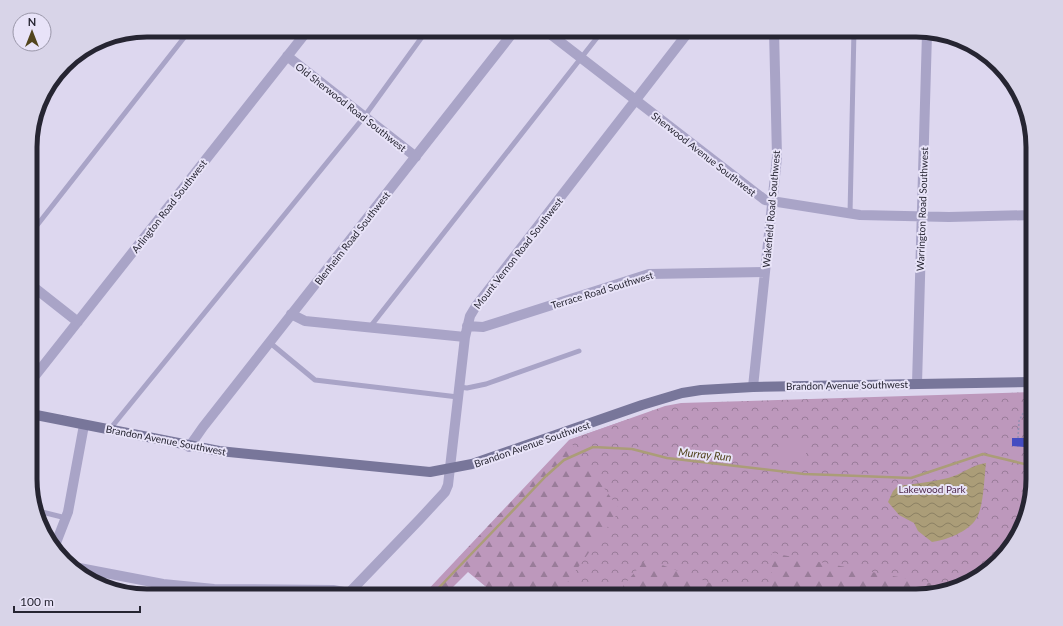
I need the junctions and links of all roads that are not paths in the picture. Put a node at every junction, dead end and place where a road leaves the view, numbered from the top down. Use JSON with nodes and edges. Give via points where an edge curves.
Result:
{"nodes":[{"id":1,"x":185,"y":37,"type":"edge"},
{"id":2,"x":302,"y":37,"type":"edge"},
{"id":3,"x":422,"y":37,"type":"edge"},
{"id":4,"x":510,"y":37,"type":"edge"},
{"id":5,"x":554,"y":37,"type":"edge"},
{"id":6,"x":598,"y":37,"type":"edge"},
{"id":7,"x":685,"y":37,"type":"edge"},
{"id":8,"x":774,"y":37,"type":"edge"},
{"id":9,"x":854,"y":37,"type":"edge"},
{"id":10,"x":927,"y":38,"type":"edge"},
{"id":11,"x":287,"y":56,"type":"junction"},
{"id":12,"x":581,"y":58,"type":"junction"},
{"id":13,"x":636,"y":101,"type":"junction"},
{"id":14,"x":364,"y":117,"type":"junction"},
{"id":15,"x":416,"y":157,"type":"junction"},
{"id":16,"x":772,"y":202,"type":"junction"},
{"id":17,"x":850,"y":214,"type":"junction"},
{"id":18,"x":1026,"y":215,"type":"edge"},
{"id":19,"x":922,"y":216,"type":"junction"},
{"id":20,"x":37,"y":225,"type":"edge"},
{"id":21,"x":765,"y":272,"type":"junction"},
{"id":22,"x":37,"y":290,"type":"edge"},
{"id":23,"x":291,"y":314,"type":"junction"},
{"id":24,"x":78,"y":322,"type":"junction"},
{"id":25,"x":467,"y":326,"type":"junction"},
{"id":26,"x":370,"y":327,"type":"junction"},
{"id":27,"x":465,"y":337,"type":"junction"},
{"id":28,"x":269,"y":342,"type":"junction"},
{"id":29,"x":579,"y":351,"type":"dead end"},
{"id":30,"x":37,"y":373,"type":"edge"},
{"id":31,"x":917,"y":384,"type":"junction"},
{"id":32,"x":1026,"y":386,"type":"edge"},
{"id":33,"x":459,"y":387,"type":"junction"},
{"id":34,"x":753,"y":387,"type":"junction"},
{"id":35,"x":458,"y":397,"type":"junction"},
{"id":36,"x":37,"y":415,"type":"edge"},
{"id":37,"x":84,"y":425,"type":"junction"},
{"id":38,"x":109,"y":430,"type":"junction"},
{"id":39,"x":189,"y":447,"type":"junction"},
{"id":40,"x":450,"y":470,"type":"junction"},
{"id":41,"x":42,"y":512,"type":"edge"},
{"id":42,"x":66,"y":518,"type":"junction"},
{"id":43,"x":57,"y":541,"type":"edge"},
{"id":44,"x":85,"y":569,"type":"edge"},
{"id":45,"x":208,"y":589,"type":"edge"},
{"id":46,"x":352,"y":589,"type":"edge"}],
"edges":[{"from":1,"to":20,"type":"lane"},
{"from":2,"to":11,"type":"street","name":"Arlington Road Southwest"},
{"from":3,"to":14,"type":"lane"},
{"from":4,"to":15,"type":"street","name":"Blenheim Road Southwest"},
{"from":5,"to":12,"type":"street","name":"Sherwood Avenue Southwest"},
{"from":6,"to":12,"type":"lane"},
{"from":7,"to":13,"type":"street","name":"Mount Vernon Road Southwest"},
{"from":8,"to":16,"type":"street","name":"Wakefield Road Southwest","via":[[777,157]]},
{"from":9,"to":17,"type":"lane"},
{"from":10,"to":19,"type":"street","name":"Warrington Road Southwest"},
{"from":11,"to":14,"type":"street","name":"Old Sherwood Road Southwest"},
{"from":11,"to":24,"type":"street","name":"Arlington Road Southwest"},
{"from":12,"to":13,"type":"street","name":"Sherwood Avenue Southwest"},
{"from":12,"to":26,"type":"lane"},
{"from":13,"to":16,"type":"street","name":"Sherwood Avenue Southwest","via":[[758,196]]},
{"from":13,"to":25,"type":"street","name":"Mount Vernon Road Southwest","via":[[476,306]]},
{"from":14,"to":15,"type":"street","name":"Old Sherwood Road Southwest"},
{"from":14,"to":38,"type":"lane"},
{"from":15,"to":23,"type":"street","name":"Blenheim Road Southwest"},
{"from":16,"to":17,"type":"street","name":"Sherwood Avenue Southwest"},
{"from":16,"to":21,"type":"street","name":"Wakefield Road Southwest"},
{"from":17,"to":19,"type":"street","name":"Sherwood Avenue Southwest"},
{"from":18,"to":19,"type":"street","name":"Sherwood Avenue Southwest"},
{"from":19,"to":31,"type":"street","name":"Warrington Road Southwest"},
{"from":21,"to":25,"type":"street","name":"Terrace Road Southwest","via":[[649,274],[483,327]]},
{"from":21,"to":34,"type":"street","name":"Wakefield Road Southwest"},
{"from":22,"to":24,"type":"street"},
{"from":23,"to":26,"type":"street","via":[[305,321]]},
{"from":23,"to":28,"type":"street","name":"Blenheim Road Southwest"},
{"from":24,"to":30,"type":"street","name":"Arlington Road Southwest"},
{"from":25,"to":27,"type":"street","name":"Mount Vernon Road Southwest"},
{"from":26,"to":27,"type":"street"},
{"from":27,"to":33,"type":"street","name":"Mount Vernon Road Southwest"},
{"from":28,"to":35,"type":"lane","via":[[315,380]]},
{"from":28,"to":39,"type":"street","name":"Blenheim Road Southwest"},
{"from":29,"to":33,"type":"lane","via":[[486,384]]},
{"from":31,"to":32,"type":"main road","name":"Brandon Avenue Southwest"},
{"from":31,"to":34,"type":"main road","name":"Brandon Avenue Southwest"},
{"from":33,"to":35,"type":"street","name":"Mount Vernon Road Southwest"},
{"from":34,"to":40,"type":"main road","name":"Brandon Avenue Southwest","via":[[717,388],[682,394]]},
{"from":35,"to":40,"type":"street","name":"Mount Vernon Road Southwest"},
{"from":36,"to":37,"type":"main road","name":"Brandon Avenue Southwest"},
{"from":37,"to":38,"type":"main road","name":"Brandon Avenue Southwest"},
{"from":37,"to":42,"type":"street"},
{"from":38,"to":39,"type":"main road","name":"Brandon Avenue Southwest"},
{"from":39,"to":40,"type":"main road","name":"Brandon Avenue Southwest","via":[[415,472]]},
{"from":40,"to":46,"type":"street","name":"Mount Vernon Road Southwest","via":[[445,492]]},
{"from":41,"to":42,"type":"lane"},
{"from":42,"to":43,"type":"street"},
{"from":44,"to":45,"type":"street","via":[[163,584]]}]}
